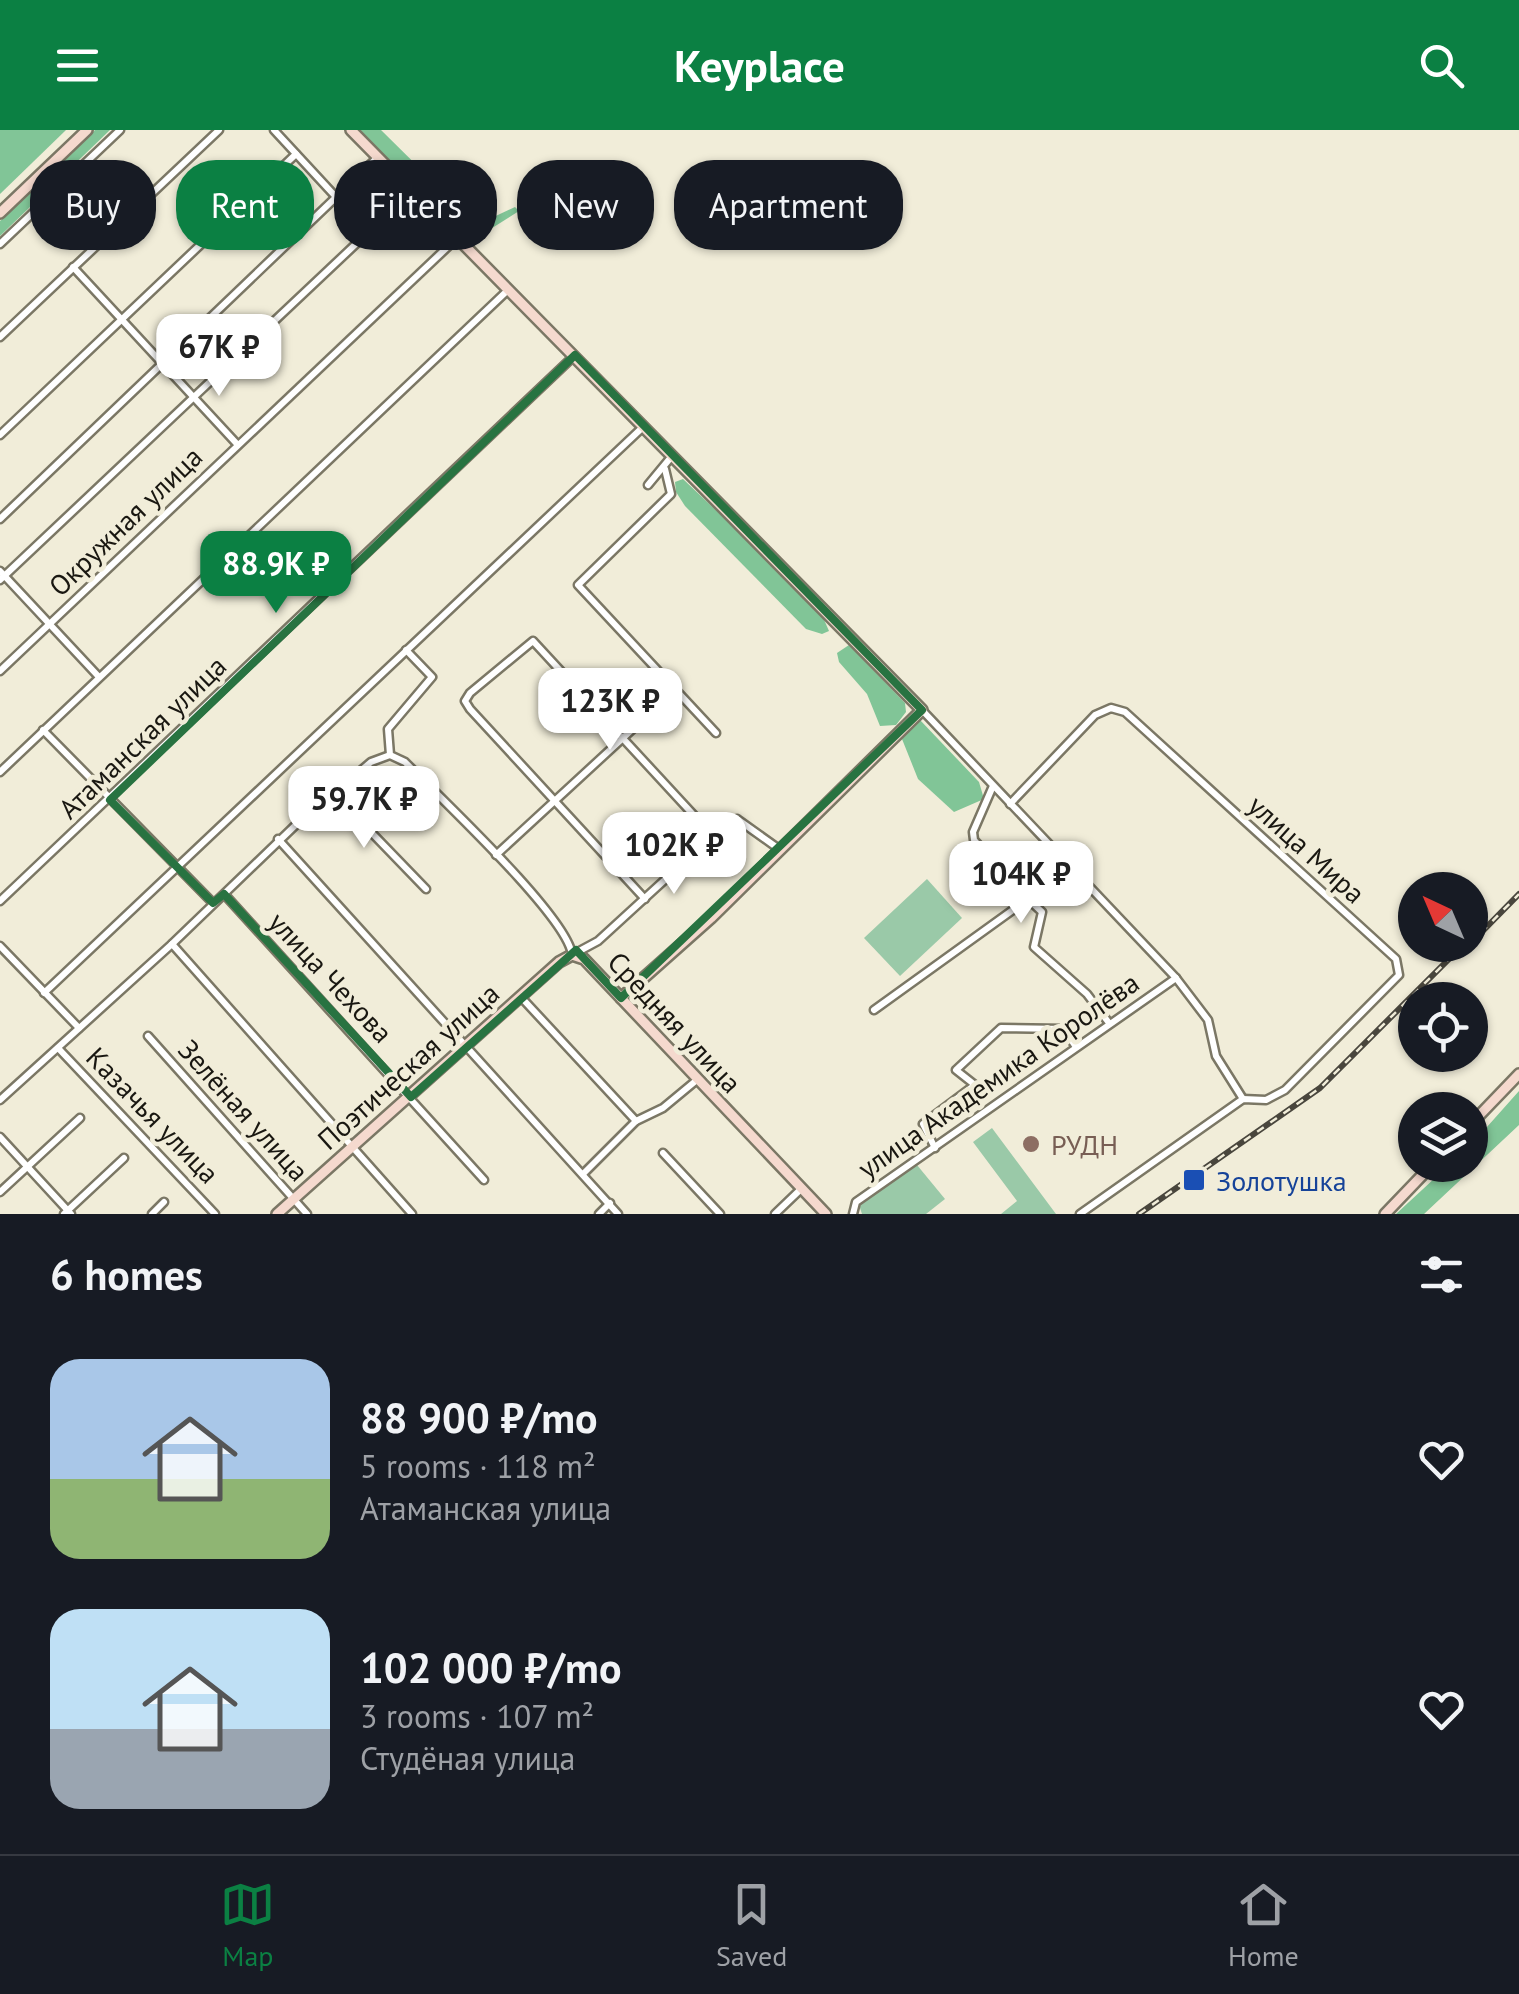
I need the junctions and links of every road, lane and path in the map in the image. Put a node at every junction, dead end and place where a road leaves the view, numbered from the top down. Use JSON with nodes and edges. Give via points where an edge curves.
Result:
{"nodes":[{"id":1,"x":87,"y":130,"type":"edge"},
{"id":2,"x":120,"y":130,"type":"edge"},
{"id":3,"x":219,"y":130,"type":"edge"},
{"id":4,"x":274,"y":130,"type":"edge"},
{"id":5,"x":351,"y":130,"type":"edge"},
{"id":6,"x":296,"y":154,"type":"junction"},
{"id":7,"x":378,"y":157,"type":"junction"},
{"id":8,"x":375,"y":160,"type":"edge"},
{"id":9,"x":381,"y":160,"type":"edge"},
{"id":10,"x":334,"y":195,"type":"edge"},
{"id":11,"x":334,"y":199,"type":"edge"},
{"id":12,"x":0,"y":213,"type":"edge"},
{"id":13,"x":0,"y":244,"type":"edge"},
{"id":14,"x":350,"y":250,"type":"edge"},
{"id":15,"x":444,"y":250,"type":"edge"},
{"id":16,"x":468,"y":250,"type":"edge"},
{"id":17,"x":73,"y":267,"type":"junction"},
{"id":18,"x":509,"y":289,"type":"junction"},
{"id":19,"x":121,"y":319,"type":"junction"},
{"id":20,"x":0,"y":337,"type":"edge"},
{"id":21,"x":575,"y":356,"type":"junction"},
{"id":22,"x":162,"y":363,"type":"junction"},
{"id":23,"x":194,"y":398,"type":"junction"},
{"id":24,"x":645,"y":426,"type":"junction"},
{"id":25,"x":0,"y":435,"type":"edge"},
{"id":26,"x":237,"y":444,"type":"junction"},
{"id":27,"x":673,"y":454,"type":"junction"},
{"id":28,"x":665,"y":469,"type":"junction"},
{"id":29,"x":648,"y":485,"type":"dead end"},
{"id":30,"x":0,"y":519,"type":"edge"},
{"id":31,"x":1,"y":576,"type":"edge"},
{"id":32,"x":50,"y":625,"type":"junction"},
{"id":33,"x":406,"y":650,"type":"junction"},
{"id":34,"x":0,"y":671,"type":"edge"},
{"id":35,"x":99,"y":677,"type":"junction"},
{"id":36,"x":675,"y":690,"type":"junction"},
{"id":37,"x":922,"y":710,"type":"junction"},
{"id":38,"x":43,"y":730,"type":"junction"},
{"id":39,"x":716,"y":733,"type":"dead end"},
{"id":40,"x":622,"y":739,"type":"junction"},
{"id":41,"x":390,"y":755,"type":"junction"},
{"id":42,"x":0,"y":772,"type":"edge"},
{"id":43,"x":993,"y":786,"type":"junction"},
{"id":44,"x":335,"y":790,"type":"junction"},
{"id":45,"x":110,"y":800,"type":"junction"},
{"id":46,"x":554,"y":801,"type":"junction"},
{"id":47,"x":1010,"y":804,"type":"junction"},
{"id":48,"x":713,"y":836,"type":"junction"},
{"id":49,"x":278,"y":839,"type":"junction"},
{"id":50,"x":779,"y":849,"type":"junction"},
{"id":51,"x":496,"y":855,"type":"junction"},
{"id":52,"x":176,"y":869,"type":"junction"},
{"id":53,"x":426,"y":889,"type":"dead end"},
{"id":54,"x":225,"y":895,"type":"junction"},
{"id":55,"x":645,"y":898,"type":"junction"},
{"id":56,"x":1028,"y":900,"type":"junction"},
{"id":57,"x":0,"y":902,"type":"edge"},
{"id":58,"x":213,"y":903,"type":"junction"},
{"id":59,"x":172,"y":944,"type":"junction"},
{"id":60,"x":2,"y":951,"type":"edge"},
{"id":61,"x":572,"y":955,"type":"junction"},
{"id":62,"x":1176,"y":978,"type":"junction"},
{"id":63,"x":44,"y":992,"type":"junction"},
{"id":64,"x":520,"y":996,"type":"junction"},
{"id":65,"x":621,"y":998,"type":"junction"},
{"id":66,"x":874,"y":1010,"type":"dead end"},
{"id":67,"x":1109,"y":1022,"type":"junction"},
{"id":68,"x":79,"y":1028,"type":"junction"},
{"id":69,"x":148,"y":1036,"type":"dead end"},
{"id":70,"x":467,"y":1045,"type":"junction"},
{"id":71,"x":1076,"y":1047,"type":"junction"},
{"id":72,"x":57,"y":1048,"type":"junction"},
{"id":73,"x":1519,"y":1074,"type":"edge"},
{"id":74,"x":698,"y":1079,"type":"junction"},
{"id":75,"x":411,"y":1097,"type":"junction"},
{"id":76,"x":1243,"y":1099,"type":"junction"},
{"id":77,"x":0,"y":1100,"type":"edge"},
{"id":78,"x":1488,"y":1106,"type":"edge"},
{"id":79,"x":80,"y":1118,"type":"dead end"},
{"id":80,"x":636,"y":1121,"type":"junction"},
{"id":81,"x":0,"y":1137,"type":"edge"},
{"id":82,"x":351,"y":1148,"type":"junction"},
{"id":83,"x":935,"y":1148,"type":"junction"},
{"id":84,"x":664,"y":1153,"type":"dead end"},
{"id":85,"x":124,"y":1158,"type":"dead end"},
{"id":86,"x":27,"y":1167,"type":"junction"},
{"id":87,"x":584,"y":1172,"type":"junction"},
{"id":88,"x":484,"y":1180,"type":"dead end"},
{"id":89,"x":1416,"y":1182,"type":"edge"},
{"id":90,"x":801,"y":1189,"type":"junction"},
{"id":91,"x":0,"y":1192,"type":"edge"},
{"id":92,"x":294,"y":1199,"type":"junction"},
{"id":93,"x":164,"y":1202,"type":"dead end"},
{"id":94,"x":610,"y":1203,"type":"junction"},
{"id":95,"x":68,"y":1213,"type":"edge"},
{"id":96,"x":152,"y":1214,"type":"edge"},
{"id":97,"x":215,"y":1214,"type":"edge"},
{"id":98,"x":277,"y":1214,"type":"edge"},
{"id":99,"x":307,"y":1214,"type":"edge"},
{"id":100,"x":412,"y":1214,"type":"edge"},
{"id":101,"x":598,"y":1214,"type":"edge"},
{"id":102,"x":618,"y":1214,"type":"edge"},
{"id":103,"x":720,"y":1214,"type":"edge"},
{"id":104,"x":775,"y":1214,"type":"edge"},
{"id":105,"x":826,"y":1214,"type":"edge"},
{"id":106,"x":853,"y":1214,"type":"edge"},
{"id":107,"x":1080,"y":1214,"type":"edge"},
{"id":108,"x":1385,"y":1214,"type":"edge"}],
"edges":[{"from":1,"to":12,"type":"street"},
{"from":2,"to":13,"type":"street"},
{"from":3,"to":17,"type":"street"},
{"from":4,"to":6,"type":"street"},
{"from":5,"to":7,"type":"street"},
{"from":6,"to":10,"type":"street"},
{"from":6,"to":19,"type":"street"},
{"from":7,"to":8,"type":"street"},
{"from":7,"to":9,"type":"street"},
{"from":11,"to":22,"type":"street"},
{"from":14,"to":23,"type":"street"},
{"from":15,"to":26,"type":"street","name":"Окружная улица"},
{"from":16,"to":18,"type":"street"},
{"from":17,"to":19,"type":"street"},
{"from":17,"to":20,"type":"street"},
{"from":18,"to":21,"type":"street"},
{"from":18,"to":35,"type":"street"},
{"from":19,"to":22,"type":"street"},
{"from":19,"to":25,"type":"street"},
{"from":21,"to":24,"type":"street"},
{"from":21,"to":45,"type":"street","name":"Атаманская улица"},
{"from":22,"to":23,"type":"street"},
{"from":22,"to":30,"type":"street"},
{"from":23,"to":26,"type":"street"},
{"from":23,"to":31,"type":"street"},
{"from":24,"to":27,"type":"street"},
{"from":24,"to":33,"type":"street"},
{"from":26,"to":32,"type":"street","name":"Окружная улица"},
{"from":27,"to":28,"type":"street"},
{"from":27,"to":37,"type":"street"},
{"from":28,"to":29,"type":"street"},
{"from":28,"to":36,"type":"street","via":[[671,494],[578,584]]},
{"from":31,"to":32,"type":"street"},
{"from":32,"to":34,"type":"street","name":"Окружная улица"},
{"from":32,"to":35,"type":"street"},
{"from":33,"to":41,"type":"street","via":[[432,677],[388,729]]},
{"from":33,"to":52,"type":"street"},
{"from":35,"to":38,"type":"street"},
{"from":36,"to":39,"type":"street"},
{"from":36,"to":40,"type":"street"},
{"from":37,"to":43,"type":"street"},
{"from":37,"to":50,"type":"street"},
{"from":38,"to":42,"type":"street"},
{"from":38,"to":45,"type":"street"},
{"from":40,"to":46,"type":"street"},
{"from":40,"to":46,"type":"street","via":[[533,641],[523,645],[466,701]]},
{"from":40,"to":48,"type":"street"},
{"from":41,"to":44,"type":"street"},
{"from":41,"to":51,"type":"street","name":"Средняя улица","via":[[406,762]]},
{"from":43,"to":47,"type":"street"},
{"from":43,"to":56,"type":"street","via":[[974,840]]},
{"from":44,"to":49,"type":"street"},
{"from":44,"to":53,"type":"street"},
{"from":45,"to":52,"type":"street"},
{"from":45,"to":57,"type":"street","name":"Атаманская улица"},
{"from":46,"to":51,"type":"street"},
{"from":46,"to":55,"type":"street"},
{"from":47,"to":62,"type":"street"},
{"from":47,"to":76,"type":"street","name":"улица Мира","via":[[1094,715],[1111,708],[1125,712],[1396,959],[1399,975],[1303,1074],[1266,1100]]},
{"from":48,"to":50,"type":"street","via":[[737,819]]},
{"from":48,"to":55,"type":"street"},
{"from":49,"to":54,"type":"street"},
{"from":49,"to":70,"type":"street"},
{"from":50,"to":65,"type":"street"},
{"from":51,"to":61,"type":"street","name":"Средняя улица","via":[[561,928]]},
{"from":52,"to":58,"type":"street"},
{"from":52,"to":63,"type":"street"},
{"from":54,"to":58,"type":"street"},
{"from":54,"to":75,"type":"street","name":"улица Чехова"},
{"from":55,"to":61,"type":"street"},
{"from":56,"to":66,"type":"street"},
{"from":56,"to":67,"type":"street","via":[[1042,912],[1034,948]]},
{"from":58,"to":59,"type":"street"},
{"from":59,"to":68,"type":"street"},
{"from":59,"to":82,"type":"street"},
{"from":60,"to":63,"type":"street"},
{"from":61,"to":64,"type":"street","name":"Поэтическая улица"},
{"from":61,"to":65,"type":"street","name":"Средняя улица"},
{"from":62,"to":67,"type":"street","name":"улица Академика Королёва"},
{"from":62,"to":76,"type":"street","via":[[1208,1020],[1216,1056]]},
{"from":63,"to":68,"type":"street"},
{"from":64,"to":70,"type":"street","name":"Поэтическая улица"},
{"from":64,"to":80,"type":"street"},
{"from":65,"to":74,"type":"street","name":"Средняя улица"},
{"from":67,"to":71,"type":"street","name":"улица Академика Королёва"},
{"from":68,"to":72,"type":"street"},
{"from":69,"to":92,"type":"street","name":"Зелёная улица"},
{"from":70,"to":75,"type":"street","name":"Поэтическая улица"},
{"from":70,"to":87,"type":"street"},
{"from":71,"to":83,"type":"street","name":"улица Академика Королёва"},
{"from":71,"to":83,"type":"street","via":[[1064,1029],[1001,1028],[956,1070],[975,1085],[922,1124]]},
{"from":72,"to":77,"type":"street"},
{"from":72,"to":97,"type":"street","name":"Казачья улица"},
{"from":73,"to":78,"type":"street"},
{"from":74,"to":80,"type":"street"},
{"from":74,"to":90,"type":"street","name":"Средняя улица"},
{"from":75,"to":82,"type":"street","name":"Поэтическая улица"},
{"from":75,"to":88,"type":"street","name":"улица Чехова"},
{"from":76,"to":107,"type":"street","name":"улица Мира"},
{"from":79,"to":86,"type":"street"},
{"from":80,"to":87,"type":"street"},
{"from":81,"to":86,"type":"street"},
{"from":82,"to":92,"type":"street","name":"Поэтическая улица"},
{"from":82,"to":100,"type":"street"},
{"from":83,"to":106,"type":"street","name":"улица Академика Королёва","via":[[856,1202]]},
{"from":84,"to":103,"type":"street"},
{"from":85,"to":95,"type":"street"},
{"from":86,"to":91,"type":"street"},
{"from":86,"to":95,"type":"street"},
{"from":87,"to":94,"type":"street"},
{"from":89,"to":108,"type":"street"},
{"from":90,"to":104,"type":"street"},
{"from":90,"to":105,"type":"street","name":"Средняя улица"},
{"from":92,"to":98,"type":"street","name":"Поэтическая улица"},
{"from":92,"to":99,"type":"street","name":"Зелёная улица"},
{"from":93,"to":96,"type":"street"},
{"from":94,"to":101,"type":"street"},
{"from":94,"to":102,"type":"street"}]}
